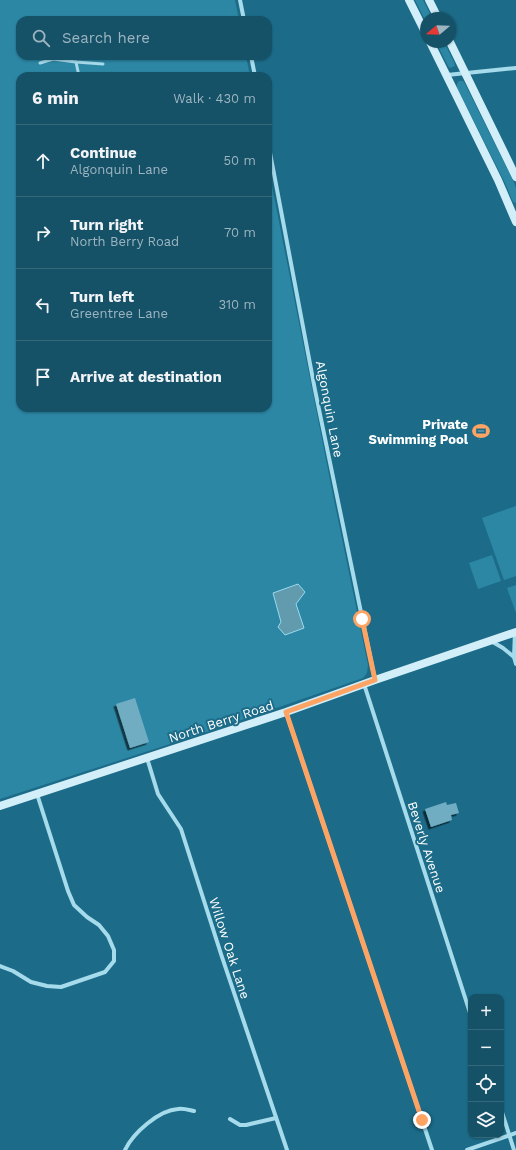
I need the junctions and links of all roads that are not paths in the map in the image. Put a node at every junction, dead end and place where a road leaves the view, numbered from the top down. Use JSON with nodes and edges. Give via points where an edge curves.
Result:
{"nodes":[{"id":1,"x":240,"y":0,"type":"edge"},
{"id":2,"x":409,"y":0,"type":"edge"},
{"id":3,"x":429,"y":0,"type":"edge"},
{"id":4,"x":435,"y":12,"type":"edge"},
{"id":5,"x":243,"y":16,"type":"edge"},
{"id":6,"x":420,"y":22,"type":"edge"},
{"id":7,"x":433,"y":48,"type":"edge"},
{"id":8,"x":453,"y":48,"type":"edge"},
{"id":9,"x":50,"y":60,"type":"edge"},
{"id":10,"x":61,"y":60,"type":"edge"},
{"id":11,"x":252,"y":60,"type":"edge"},
{"id":12,"x":76,"y":62,"type":"junction"},
{"id":13,"x":40,"y":63,"type":"dead end"},
{"id":14,"x":103,"y":64,"type":"dead end"},
{"id":15,"x":516,"y":68,"type":"edge"},
{"id":16,"x":78,"y":72,"type":"edge"},
{"id":17,"x":254,"y":72,"type":"edge"},
{"id":18,"x":466,"y":73,"type":"junction"},
{"id":19,"x":446,"y":75,"type":"junction"},
{"id":20,"x":272,"y":163,"type":"edge"},
{"id":21,"x":516,"y":176,"type":"edge"},
{"id":22,"x":514,"y":212,"type":"edge"},
{"id":23,"x":516,"y":222,"type":"edge"},
{"id":24,"x":516,"y":632,"type":"edge"},
{"id":25,"x":491,"y":641,"type":"junction"},
{"id":26,"x":514,"y":658,"type":"junction"},
{"id":27,"x":516,"y":664,"type":"edge"},
{"id":28,"x":375,"y":680,"type":"junction"},
{"id":29,"x":364,"y":684,"type":"junction"},
{"id":30,"x":286,"y":712,"type":"junction"},
{"id":31,"x":147,"y":757,"type":"junction"},
{"id":32,"x":37,"y":794,"type":"junction"},
{"id":33,"x":0,"y":806,"type":"edge"},
{"id":34,"x":0,"y":966,"type":"edge"},
{"id":35,"x":468,"y":1007,"type":"edge"},
{"id":36,"x":194,"y":1111,"type":"dead end"},
{"id":37,"x":276,"y":1118,"type":"junction"},
{"id":38,"x":504,"y":1118,"type":"edge"},
{"id":39,"x":230,"y":1119,"type":"dead end"},
{"id":40,"x":516,"y":1133,"type":"edge"},
{"id":41,"x":510,"y":1136,"type":"junction"},
{"id":42,"x":125,"y":1150,"type":"edge"},
{"id":43,"x":287,"y":1150,"type":"edge"},
{"id":44,"x":432,"y":1150,"type":"edge"},
{"id":45,"x":466,"y":1150,"type":"edge"},
{"id":46,"x":514,"y":1150,"type":"edge"}],
"edges":[{"from":1,"to":5,"type":"street"},
{"from":2,"to":6,"type":"main road"},
{"from":3,"to":4,"type":"main road"},
{"from":7,"to":19,"type":"main road"},
{"from":8,"to":18,"type":"main road"},
{"from":9,"to":13,"type":"lane"},
{"from":10,"to":12,"type":"lane"},
{"from":11,"to":17,"type":"street"},
{"from":12,"to":14,"type":"lane"},
{"from":12,"to":16,"type":"lane"},
{"from":15,"to":18,"type":"street"},
{"from":18,"to":19,"type":"street"},
{"from":18,"to":21,"type":"main road"},
{"from":19,"to":22,"type":"main road"},
{"from":20,"to":28,"type":"street","name":"Algonquin Lane","via":[[315,390]]},
{"from":22,"to":23,"type":"main road"},
{"from":24,"to":25,"type":"main road","name":"North Berry Road"},
{"from":24,"to":26,"type":"street"},
{"from":25,"to":26,"type":"street"},
{"from":25,"to":28,"type":"main road","name":"North Berry Road"},
{"from":26,"to":27,"type":"street"},
{"from":28,"to":29,"type":"main road","name":"North Berry Road"},
{"from":29,"to":30,"type":"main road","name":"North Berry Road"},
{"from":29,"to":35,"type":"street","name":"Beverly Avenue"},
{"from":30,"to":31,"type":"main road","name":"North Berry Road"},
{"from":30,"to":44,"type":"street"},
{"from":31,"to":32,"type":"main road","name":"North Berry Road"},
{"from":31,"to":37,"type":"street","name":"Willow Oak Lane","via":[[158,794],[181,829]]},
{"from":32,"to":33,"type":"main road","name":"North Berry Road"},
{"from":32,"to":34,"type":"street","via":[[71,898],[74,904],[108,936],[114,950],[114,961],[105,972],[61,987],[31,982]]},
{"from":36,"to":42,"type":"street","via":[[179,1109],[166,1112],[139,1132]]},
{"from":37,"to":39,"type":"street","via":[[246,1126]]},
{"from":37,"to":43,"type":"street","name":"Willow Oak Lane"},
{"from":38,"to":41,"type":"street"},
{"from":40,"to":41,"type":"street"},
{"from":41,"to":45,"type":"street"},
{"from":41,"to":46,"type":"street"}]}
